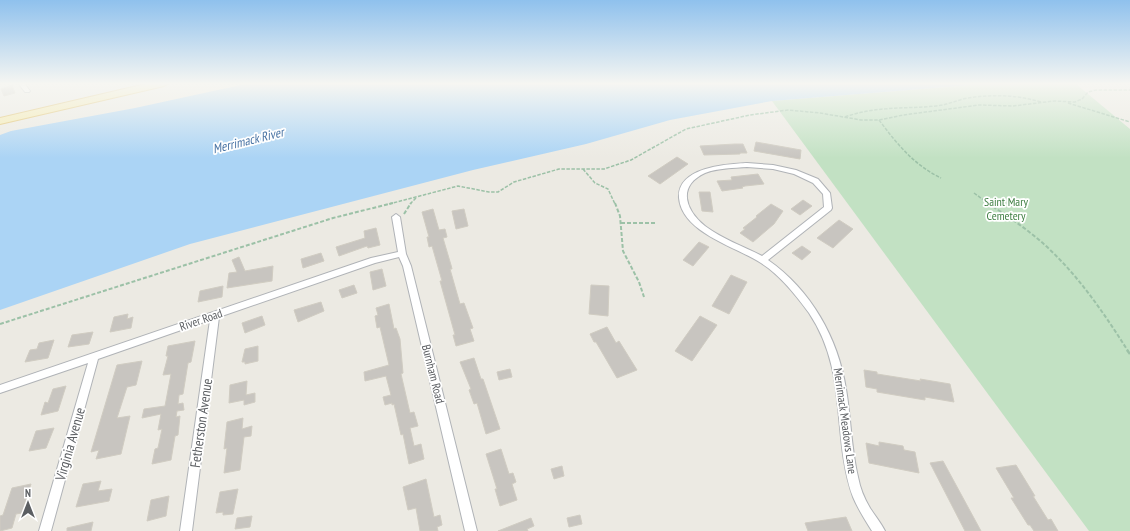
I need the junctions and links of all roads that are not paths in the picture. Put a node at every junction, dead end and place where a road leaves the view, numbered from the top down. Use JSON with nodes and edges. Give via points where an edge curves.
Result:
{"nodes":[{"id":1,"x":57,"y":108,"type":"edge"},
{"id":2,"x":0,"y":121,"type":"edge"},
{"id":3,"x":396,"y":217,"type":"road end"},
{"id":4,"x":402,"y":254,"type":"junction"},
{"id":5,"x":762,"y":260,"type":"junction"},
{"id":6,"x":215,"y":315,"type":"junction"},
{"id":7,"x":94,"y":357,"type":"junction"},
{"id":8,"x":0,"y":389,"type":"edge"},
{"id":9,"x":45,"y":531,"type":"edge"},
{"id":10,"x":186,"y":531,"type":"edge"},
{"id":11,"x":471,"y":531,"type":"edge"},
{"id":12,"x":879,"y":531,"type":"edge"}],
"edges":[{"from":1,"to":2,"type":"main road"},
{"from":3,"to":4,"type":"street","name":"Burnham Road"},
{"from":4,"to":6,"type":"street","name":"River Road","via":[[374,260]]},
{"from":4,"to":11,"type":"street","name":"Burnham Road"},
{"from":5,"to":5,"type":"street","name":"Merrimack Meadows Lane","via":[[705,229],[692,218],[685,207],[683,193],[694,176],[718,168],[763,165],[792,171],[822,187],[828,194],[828,208]]},
{"from":5,"to":12,"type":"street","name":"Merrimack Meadows Lane","via":[[785,278],[802,297],[828,339],[840,376],[852,474],[857,493]]},
{"from":6,"to":7,"type":"street","name":"River Road"},
{"from":6,"to":10,"type":"street","name":"Fetherston Avenue"},
{"from":7,"to":8,"type":"street","name":"River Road"},
{"from":7,"to":9,"type":"street","name":"Virginia Avenue"}]}
